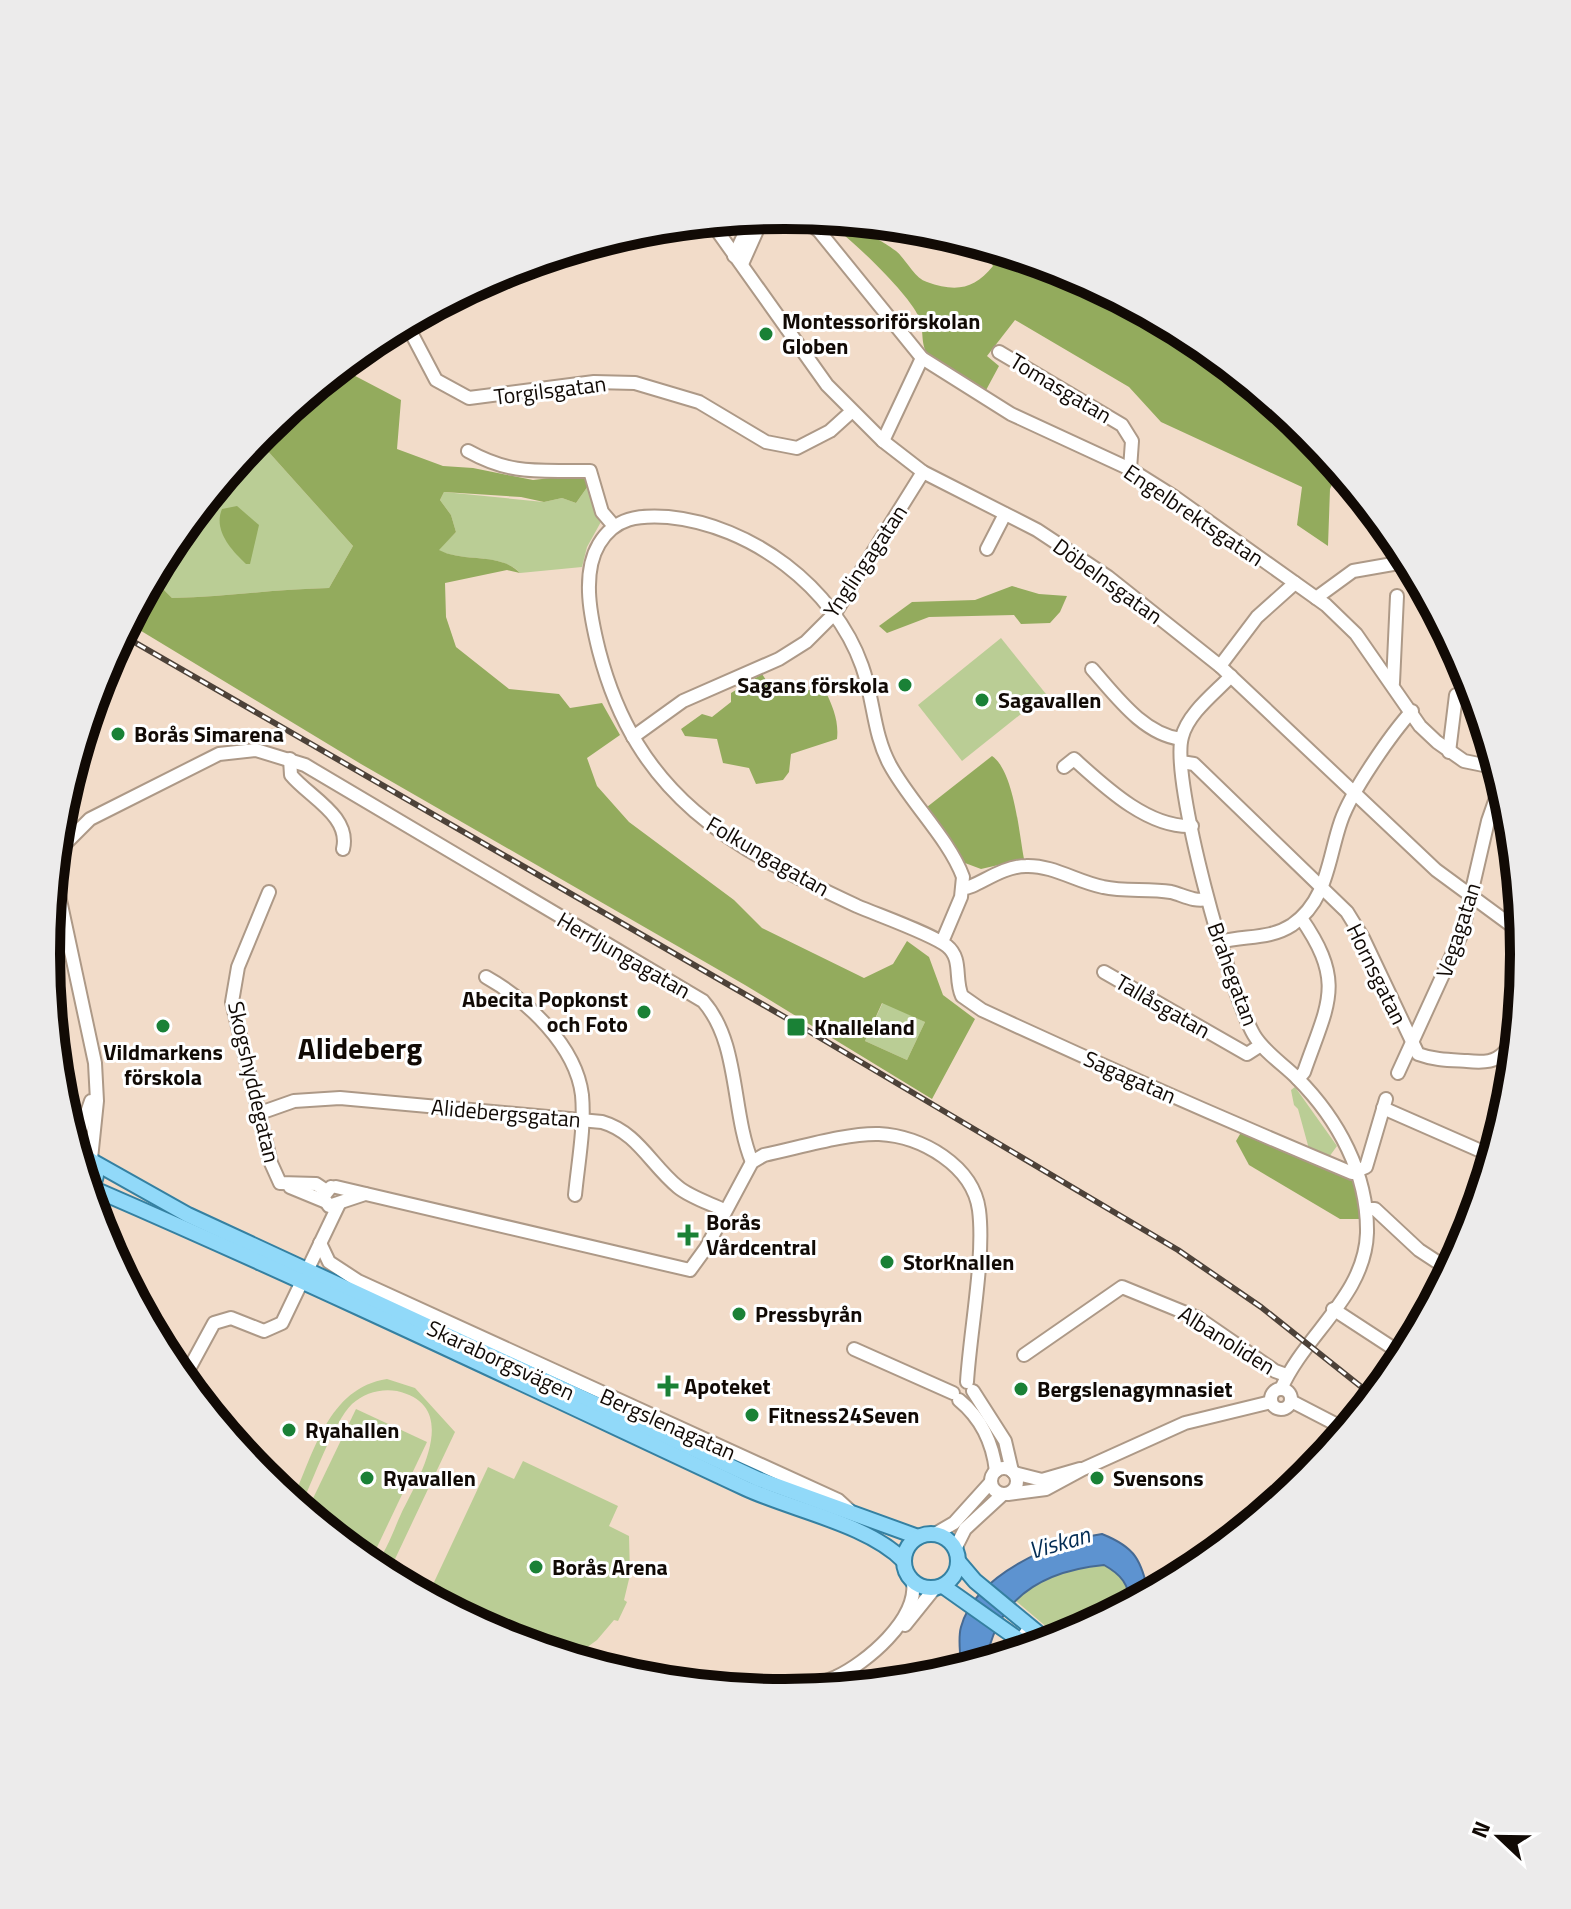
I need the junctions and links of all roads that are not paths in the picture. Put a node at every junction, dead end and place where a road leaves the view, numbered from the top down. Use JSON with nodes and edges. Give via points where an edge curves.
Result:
{"nodes":[{"id":1,"x":755,"y":230,"type":"edge"},
{"id":2,"x":818,"y":230,"type":"edge"},
{"id":3,"x":748,"y":231,"type":"edge"},
{"id":4,"x":719,"y":233,"type":"edge"},
{"id":5,"x":738,"y":260,"type":"junction"},
{"id":6,"x":411,"y":333,"type":"edge"},
{"id":7,"x":999,"y":352,"type":"dead end"},
{"id":8,"x":922,"y":358,"type":"junction"},
{"id":9,"x":851,"y":412,"type":"junction"},
{"id":10,"x":883,"y":441,"type":"junction"},
{"id":11,"x":468,"y":451,"type":"dead end"},
{"id":12,"x":1130,"y":469,"type":"junction"},
{"id":13,"x":923,"y":472,"type":"junction"},
{"id":14,"x":1005,"y":514,"type":"junction"},
{"id":15,"x":614,"y":526,"type":"junction"},
{"id":16,"x":987,"y":549,"type":"dead end"},
{"id":17,"x":1397,"y":563,"type":"edge"},
{"id":18,"x":1295,"y":583,"type":"junction"},
{"id":19,"x":1397,"y":596,"type":"dead end"},
{"id":20,"x":1316,"y":598,"type":"junction"},
{"id":21,"x":835,"y":613,"type":"junction"},
{"id":22,"x":1220,"y":666,"type":"junction"},
{"id":23,"x":1092,"y":669,"type":"dead end"},
{"id":24,"x":1231,"y":676,"type":"junction"},
{"id":25,"x":1393,"y":683,"type":"junction"},
{"id":26,"x":1456,"y":695,"type":"dead end"},
{"id":27,"x":1412,"y":711,"type":"junction"},
{"id":28,"x":633,"y":737,"type":"junction"},
{"id":29,"x":1181,"y":739,"type":"junction"},
{"id":30,"x":1449,"y":752,"type":"junction"},
{"id":31,"x":290,"y":759,"type":"junction"},
{"id":32,"x":1181,"y":762,"type":"junction"},
{"id":33,"x":1486,"y":765,"type":"edge"},
{"id":34,"x":1064,"y":767,"type":"dead end"},
{"id":35,"x":1355,"y":793,"type":"junction"},
{"id":36,"x":1494,"y":802,"type":"edge"},
{"id":37,"x":1192,"y":826,"type":"junction"},
{"id":38,"x":69,"y":840,"type":"edge"},
{"id":39,"x":343,"y":849,"type":"dead end"},
{"id":40,"x":963,"y":888,"type":"junction"},
{"id":41,"x":1322,"y":888,"type":"junction"},
{"id":42,"x":269,"y":892,"type":"dead end"},
{"id":43,"x":1472,"y":895,"type":"junction"},
{"id":44,"x":1207,"y":899,"type":"junction"},
{"id":45,"x":62,"y":908,"type":"edge"},
{"id":46,"x":1301,"y":918,"type":"junction"},
{"id":47,"x":1510,"y":924,"type":"edge"},
{"id":48,"x":942,"y":942,"type":"junction"},
{"id":49,"x":1220,"y":942,"type":"junction"},
{"id":50,"x":1104,"y":972,"type":"dead end"},
{"id":51,"x":486,"y":977,"type":"dead end"},
{"id":52,"x":1411,"y":1044,"type":"junction"},
{"id":53,"x":1261,"y":1045,"type":"junction"},
{"id":54,"x":1505,"y":1047,"type":"edge"},
{"id":55,"x":1398,"y":1073,"type":"dead end"},
{"id":56,"x":1298,"y":1079,"type":"junction"},
{"id":57,"x":96,"y":1091,"type":"junction"},
{"id":58,"x":260,"y":1113,"type":"junction"},
{"id":59,"x":582,"y":1119,"type":"junction"},
{"id":60,"x":82,"y":1129,"type":"edge"},
{"id":61,"x":88,"y":1151,"type":"edge"},
{"id":62,"x":1481,"y":1151,"type":"dead end"},
{"id":63,"x":90,"y":1160,"type":"edge"},
{"id":64,"x":752,"y":1162,"type":"junction"},
{"id":65,"x":1359,"y":1172,"type":"junction"},
{"id":66,"x":101,"y":1194,"type":"edge"},
{"id":67,"x":575,"y":1195,"type":"dead end"},
{"id":68,"x":332,"y":1198,"type":"junction"},
{"id":69,"x":1366,"y":1209,"type":"junction"},
{"id":70,"x":724,"y":1210,"type":"junction"},
{"id":71,"x":322,"y":1237,"type":"junction"},
{"id":72,"x":1441,"y":1264,"type":"edge"},
{"id":73,"x":305,"y":1277,"type":"junction"},
{"id":74,"x":1333,"y":1309,"type":"junction"},
{"id":75,"x":854,"y":1349,"type":"dead end"},
{"id":76,"x":1394,"y":1349,"type":"edge"},
{"id":77,"x":1024,"y":1355,"type":"dead end"},
{"id":78,"x":189,"y":1368,"type":"edge"},
{"id":79,"x":1286,"y":1375,"type":"junction"},
{"id":80,"x":970,"y":1386,"type":"junction"},
{"id":81,"x":1281,"y":1389,"type":"junction"},
{"id":82,"x":956,"y":1397,"type":"junction"},
{"id":83,"x":1291,"y":1401,"type":"junction"},
{"id":84,"x":1271,"y":1402,"type":"junction"},
{"id":85,"x":1337,"y":1425,"type":"edge"},
{"id":86,"x":1083,"y":1469,"type":"junction"},
{"id":87,"x":1013,"y":1472,"type":"junction"},
{"id":88,"x":994,"y":1476,"type":"junction"},
{"id":89,"x":1005,"y":1494,"type":"junction"},
{"id":90,"x":852,"y":1512,"type":"junction"},
{"id":91,"x":935,"y":1534,"type":"junction"},
{"id":92,"x":918,"y":1537,"type":"junction"},
{"id":93,"x":957,"y":1555,"type":"junction"},
{"id":94,"x":904,"y":1561,"type":"junction"},
{"id":95,"x":913,"y":1582,"type":"junction"},
{"id":96,"x":938,"y":1588,"type":"junction"},
{"id":97,"x":1024,"y":1633,"type":"junction"},
{"id":98,"x":1032,"y":1636,"type":"edge"},
{"id":99,"x":1027,"y":1638,"type":"edge"},
{"id":100,"x":1019,"y":1641,"type":"edge"},
{"id":101,"x":850,"y":1677,"type":"edge"},
{"id":102,"x":832,"y":1678,"type":"edge"}],
"edges":[{"from":1,"to":5,"type":"street"},
{"from":2,"to":8,"type":"street","name":"Engelbrektsgatan"},
{"from":3,"to":5,"type":"street"},
{"from":4,"to":5,"type":"street","name":"Döbelnsgatan"},
{"from":5,"to":9,"type":"street","name":"Döbelnsgatan"},
{"from":6,"to":9,"type":"street","name":"Torgilsgatan","via":[[436,380],[469,398],[594,382],[635,383],[699,402],[766,442],[797,448],[818,439]]},
{"from":7,"to":12,"type":"street","name":"Tomasgatan","via":[[1122,425],[1132,441]]},
{"from":8,"to":10,"type":"street"},
{"from":8,"to":12,"type":"street","name":"Engelbrektsgatan","via":[[1011,414]]},
{"from":9,"to":10,"type":"street","name":"Döbelnsgatan"},
{"from":10,"to":13,"type":"street","name":"Döbelnsgatan"},
{"from":11,"to":15,"type":"street","via":[[511,469],[590,471],[602,512]]},
{"from":12,"to":18,"type":"street","name":"Engelbrektsgatan"},
{"from":13,"to":14,"type":"street","name":"Döbelnsgatan"},
{"from":13,"to":21,"type":"street","name":"Ynglingagatan"},
{"from":14,"to":16,"type":"street"},
{"from":14,"to":22,"type":"street","name":"Döbelnsgatan","via":[[1108,577]]},
{"from":15,"to":21,"type":"street","via":[[654,516],[722,531],[789,569]]},
{"from":15,"to":28,"type":"street","name":"Folkungagatan","via":[[599,543],[590,571],[596,639]]},
{"from":17,"to":20,"type":"street","via":[[1353,571]]},
{"from":18,"to":20,"type":"street","name":"Engelbrektsgatan"},
{"from":18,"to":22,"type":"street","via":[[1257,617]]},
{"from":19,"to":25,"type":"street"},
{"from":20,"to":25,"type":"street","name":"Engelbrektsgatan","via":[[1356,634]]},
{"from":21,"to":28,"type":"street","name":"Ynglingagatan","via":[[806,642],[779,659],[683,701]]},
{"from":21,"to":40,"type":"street","via":[[861,663],[889,765],[960,868]]},
{"from":22,"to":24,"type":"street","name":"Döbelnsgatan"},
{"from":23,"to":29,"type":"street","via":[[1147,725],[1165,737]]},
{"from":24,"to":29,"type":"street","via":[[1193,717]]},
{"from":24,"to":35,"type":"street","name":"Döbelnsgatan"},
{"from":25,"to":27,"type":"street","name":"Engelbrektsgatan"},
{"from":26,"to":30,"type":"street"},
{"from":27,"to":30,"type":"street","name":"Engelbrektsgatan","via":[[1420,726]]},
{"from":27,"to":35,"type":"street"},
{"from":28,"to":48,"type":"street","name":"Folkungagatan","via":[[656,775],[709,825],[786,871]]},
{"from":29,"to":32,"type":"street","name":"Brahegatan"},
{"from":30,"to":33,"type":"street","name":"Engelbrektsgatan"},
{"from":31,"to":38,"type":"street","name":"Herrljungagatan","via":[[256,750],[219,754],[90,819]]},
{"from":31,"to":39,"type":"street","via":[[291,775],[341,824]]},
{"from":31,"to":64,"type":"street","name":"Herrljungagatan","via":[[345,786],[452,855],[703,1001],[720,1024],[742,1138]]},
{"from":32,"to":37,"type":"street","name":"Brahegatan"},
{"from":32,"to":41,"type":"street","name":"Hornsgatan","via":[[1194,764]]},
{"from":34,"to":37,"type":"street","via":[[1074,759],[1136,807],[1169,823]]},
{"from":35,"to":41,"type":"street","via":[[1341,820]]},
{"from":35,"to":43,"type":"street","name":"Döbelnsgatan","via":[[1436,870]]},
{"from":36,"to":43,"type":"street","name":"Vegagatan"},
{"from":37,"to":44,"type":"street","name":"Brahegatan"},
{"from":40,"to":44,"type":"street","via":[[1028,865],[1099,886]]},
{"from":40,"to":48,"type":"street"},
{"from":41,"to":46,"type":"street"},
{"from":41,"to":52,"type":"street","name":"Hornsgatan","via":[[1347,912],[1363,938]]},
{"from":42,"to":58,"type":"street","name":"Skogshyddegatan","via":[[238,967],[232,1002]]},
{"from":43,"to":47,"type":"street","name":"Döbelnsgatan"},
{"from":43,"to":52,"type":"street","name":"Vegagatan","via":[[1449,966]]},
{"from":44,"to":49,"type":"street","name":"Brahegatan"},
{"from":45,"to":57,"type":"street","via":[[91,1039]]},
{"from":46,"to":49,"type":"street","via":[[1270,935]]},
{"from":46,"to":56,"type":"street","via":[[1324,955],[1331,987]]},
{"from":48,"to":65,"type":"street","name":"Sagagatan","via":[[957,960],[962,996],[982,1010],[1145,1085]]},
{"from":49,"to":53,"type":"street","name":"Brahegatan"},
{"from":50,"to":53,"type":"street","name":"Tallåsgatan","via":[[1243,1052],[1251,1055]]},
{"from":51,"to":59,"type":"street","via":[[519,998],[561,1046],[575,1067]]},
{"from":52,"to":54,"type":"street","name":"Hornsgatan","via":[[1418,1054],[1481,1062],[1497,1058]]},
{"from":52,"to":55,"type":"street","name":"Vegagatan"},
{"from":53,"to":56,"type":"street","name":"Brahegatan"},
{"from":56,"to":65,"type":"street","name":"Brahegatan","via":[[1328,1116]]},
{"from":57,"to":60,"type":"street"},
{"from":57,"to":61,"type":"street"},
{"from":58,"to":59,"type":"street","name":"Alidebergsgatan","via":[[294,1101],[340,1098]]},
{"from":58,"to":68,"type":"street","name":"Skogshyddegatan","via":[[280,1183],[316,1184]]},
{"from":59,"to":67,"type":"street"},
{"from":59,"to":70,"type":"street","name":"Alidebergsgatan","via":[[621,1130],[679,1188]]},
{"from":62,"to":65,"type":"street","via":[[1384,1104],[1366,1167]]},
{"from":63,"to":73,"type":"main road","name":"Skaraborgsvägen"},
{"from":64,"to":70,"type":"street"},
{"from":64,"to":80,"type":"street","via":[[764,1155],[881,1134],[926,1148],[956,1166],[970,1182],[979,1212]]},
{"from":65,"to":69,"type":"street","name":"Brahegatan"},
{"from":66,"to":73,"type":"main road","name":"Skaraborgsvägen"},
{"from":68,"to":70,"type":"street","via":[[365,1194],[690,1270]]},
{"from":68,"to":71,"type":"street"},
{"from":69,"to":72,"type":"street","via":[[1375,1209]]},
{"from":69,"to":74,"type":"street","name":"Brahegatan","via":[[1365,1256],[1352,1287]]},
{"from":71,"to":73,"type":"street"},
{"from":71,"to":90,"type":"street","name":"Bergslenagatan","via":[[329,1262],[358,1281],[838,1500]]},
{"from":73,"to":78,"type":"street","via":[[285,1319],[272,1330],[231,1318],[214,1323]]},
{"from":73,"to":90,"type":"main road","name":"Skaraborgsvägen","via":[[758,1479]]},
{"from":73,"to":94,"type":"main road","name":"Skaraborgsvägen","via":[[755,1493],[871,1539]]},
{"from":74,"to":76,"type":"street"},
{"from":74,"to":79,"type":"street"},
{"from":75,"to":82,"type":"street"},
{"from":77,"to":79,"type":"street","name":"Albanoliden","via":[[1122,1287],[1198,1318]]},
{"from":79,"to":81,"type":"street"},
{"from":80,"to":82,"type":"street","via":[[957,1383]]},
{"from":80,"to":87,"type":"street","via":[[1005,1441]]},
{"from":81,"to":83,"type":"street"},
{"from":81,"to":84,"type":"street","via":[[1272,1394]]},
{"from":82,"to":88,"type":"street","via":[[989,1441]]},
{"from":83,"to":84,"type":"street","via":[[1281,1410]]},
{"from":83,"to":85,"type":"street"},
{"from":84,"to":86,"type":"street","via":[[1185,1423]]},
{"from":86,"to":87,"type":"street","via":[[1042,1480]]},
{"from":86,"to":89,"type":"street","via":[[1046,1489]]},
{"from":87,"to":88,"type":"street"},
{"from":87,"to":89,"type":"street","via":[[1016,1487]]},
{"from":88,"to":89,"type":"street","via":[[994,1490]]},
{"from":88,"to":91,"type":"street","via":[[954,1523]]},
{"from":89,"to":93,"type":"street","via":[[965,1529]]},
{"from":90,"to":92,"type":"main road","name":"Skaraborgsvägen"},
{"from":91,"to":92,"type":"main road"},
{"from":91,"to":93,"type":"main road","via":[[947,1539]]},
{"from":92,"to":94,"type":"main road"},
{"from":93,"to":96,"type":"main road","via":[[954,1576]]},
{"from":93,"to":97,"type":"main road","via":[[975,1581],[1013,1612]]},
{"from":94,"to":95,"type":"main road"},
{"from":95,"to":96,"type":"main road"},
{"from":95,"to":102,"type":"street","via":[[904,1614],[869,1655]]},
{"from":96,"to":97,"type":"main road"},
{"from":96,"to":101,"type":"street","via":[[885,1650]]},
{"from":97,"to":98,"type":"main road"},
{"from":97,"to":99,"type":"main road"},
{"from":97,"to":100,"type":"street"}]}
